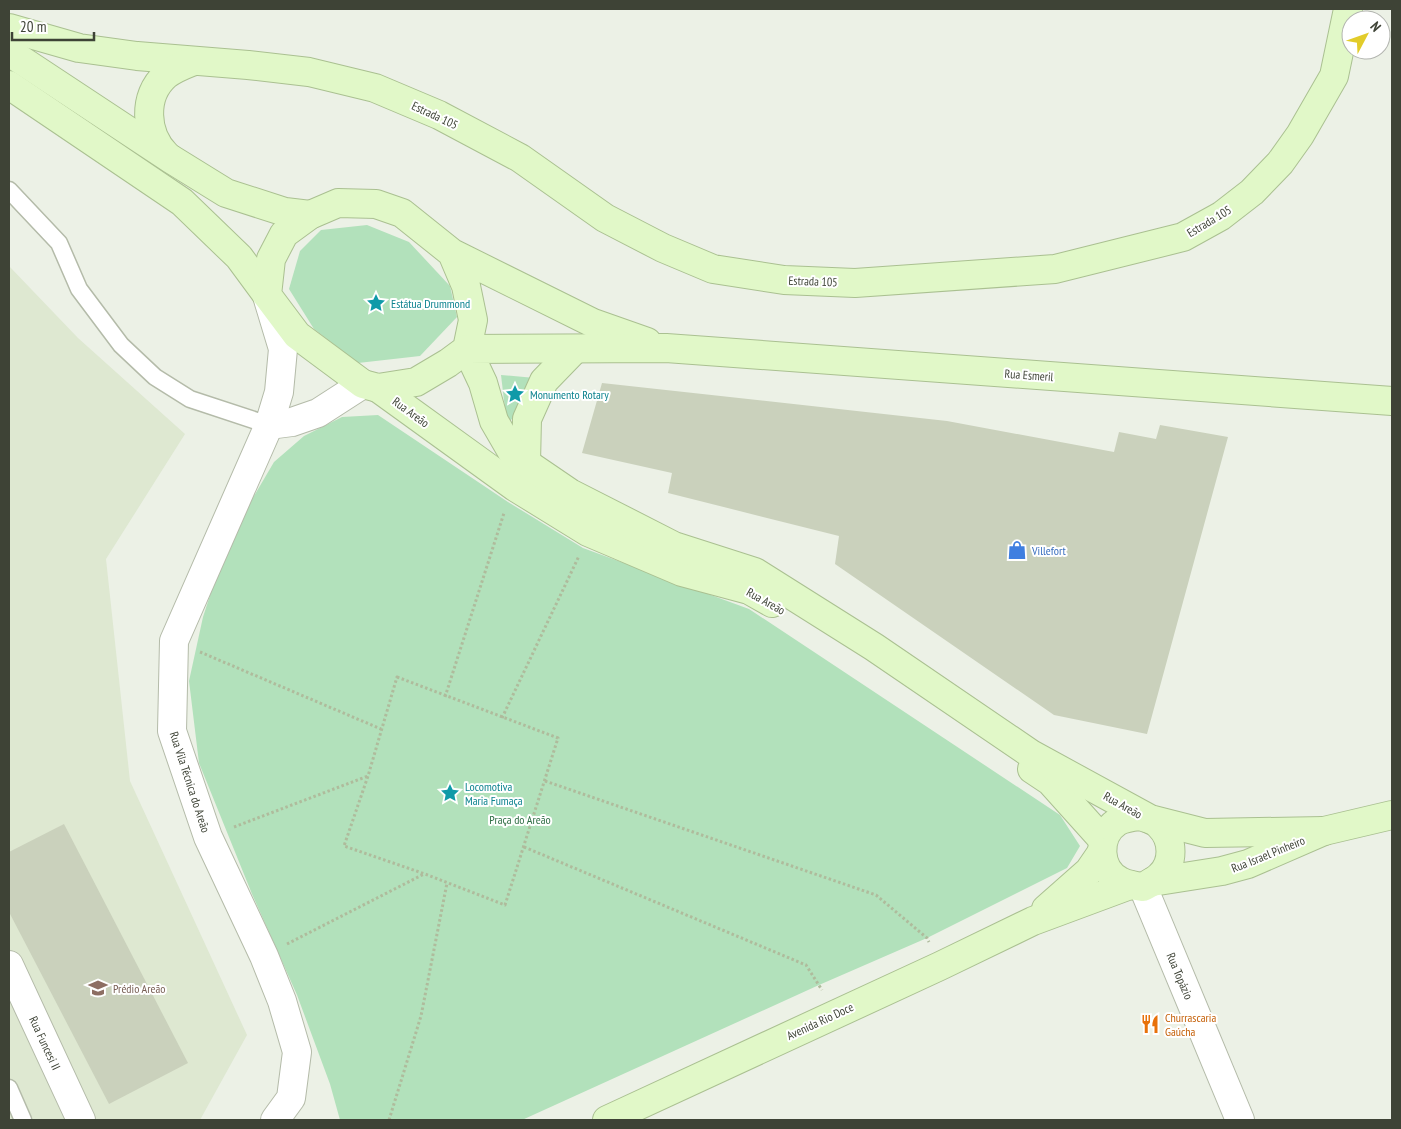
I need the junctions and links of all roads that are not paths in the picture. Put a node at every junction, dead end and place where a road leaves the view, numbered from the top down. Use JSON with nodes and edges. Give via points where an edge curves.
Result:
{"nodes":[{"id":1,"x":1348,"y":9,"type":"edge"},
{"id":2,"x":9,"y":28,"type":"edge"},
{"id":3,"x":79,"y":48,"type":"junction"},
{"id":4,"x":9,"y":52,"type":"edge"},
{"id":5,"x":194,"y":61,"type":"junction"},
{"id":6,"x":43,"y":76,"type":"junction"},
{"id":7,"x":9,"y":85,"type":"edge"},
{"id":8,"x":33,"y":101,"type":"junction"},
{"id":9,"x":171,"y":159,"type":"junction"},
{"id":10,"x":9,"y":190,"type":"edge"},
{"id":11,"x":310,"y":215,"type":"junction"},
{"id":12,"x":452,"y":253,"type":"junction"},
{"id":13,"x":267,"y":294,"type":"junction"},
{"id":14,"x":666,"y":348,"type":"junction"},
{"id":15,"x":467,"y":349,"type":"junction"},
{"id":16,"x":576,"y":349,"type":"junction"},
{"id":17,"x":370,"y":386,"type":"junction"},
{"id":18,"x":1392,"y":401,"type":"edge"},
{"id":19,"x":269,"y":425,"type":"junction"},
{"id":20,"x":526,"y":463,"type":"junction"},
{"id":21,"x":1392,"y":815,"type":"edge"},
{"id":22,"x":1150,"y":819,"type":"junction"},
{"id":23,"x":1324,"y":830,"type":"junction"},
{"id":24,"x":1102,"y":846,"type":"junction"},
{"id":25,"x":1141,"y":885,"type":"junction"},
{"id":26,"x":1033,"y":920,"type":"junction"},
{"id":27,"x":9,"y":966,"type":"edge"},
{"id":28,"x":9,"y":1088,"type":"edge"},
{"id":29,"x":23,"y":1120,"type":"edge"},
{"id":30,"x":81,"y":1120,"type":"edge"},
{"id":31,"x":275,"y":1120,"type":"edge"},
{"id":32,"x":607,"y":1120,"type":"edge"},
{"id":33,"x":1240,"y":1120,"type":"edge"}],
"edges":[{"from":1,"to":5,"type":"main road","name":"Estrada 105","via":[[1334,76],[1300,135],[1280,163],[1252,192],[1221,216],[1183,237],[1055,269],[855,283],[784,280],[713,269],[605,218],[520,158],[448,120],[375,88],[309,72]]},
{"from":2,"to":3,"type":"main road","name":"Estrada 105"},
{"from":3,"to":5,"type":"main road","name":"Estrada 105"},
{"from":3,"to":6,"type":"main road","via":[[59,59]]},
{"from":4,"to":6,"type":"main road"},
{"from":5,"to":9,"type":"main road","name":"Estrada 105","via":[[165,76],[150,103],[148,119],[152,135],[159,148]]},
{"from":6,"to":8,"type":"main road"},
{"from":6,"to":9,"type":"main road"},
{"from":7,"to":8,"type":"main road","name":"Rua Areão"},
{"from":8,"to":13,"type":"main road","name":"Rua Areão","via":[[182,202],[239,257]]},
{"from":9,"to":11,"type":"main road","via":[[226,193],[286,212]]},
{"from":10,"to":19,"type":"lane","via":[[59,243],[80,289],[121,344],[155,377],[190,399]]},
{"from":11,"to":12,"type":"main road","via":[[338,203],[376,204],[402,213]]},
{"from":11,"to":13,"type":"main road","via":[[284,234],[271,259]]},
{"from":12,"to":14,"type":"main road","via":[[593,323]]},
{"from":12,"to":15,"type":"main road","via":[[466,286],[473,320]]},
{"from":13,"to":17,"type":"main road","name":"Rua Areão","via":[[297,335]]},
{"from":13,"to":19,"type":"street","name":"Rua Vila Técnica do Areão","via":[[282,349],[279,392]]},
{"from":14,"to":16,"type":"main road"},
{"from":14,"to":18,"type":"main road","name":"Rua Esmeril"},
{"from":15,"to":16,"type":"main road"},
{"from":15,"to":17,"type":"main road","via":[[416,382]]},
{"from":15,"to":20,"type":"main road","name":"Rua Areão","via":[[483,384],[494,421],[512,452]]},
{"from":16,"to":20,"type":"main road","via":[[544,381],[527,419]]},
{"from":17,"to":19,"type":"street","via":[[318,413],[292,422]]},
{"from":17,"to":24,"type":"main road","name":"Rua Areão","via":[[515,487],[588,532],[682,572],[750,590],[802,621],[1050,781]]},
{"from":19,"to":31,"type":"street","name":"Rua Vila Técnica do Areão","via":[[174,641],[172,731],[208,837],[264,956],[282,1000],[297,1052],[291,1098]]},
{"from":20,"to":22,"type":"main road","name":"Rua Areão","via":[[570,493],[674,546],[755,572],[874,647],[1031,754]]},
{"from":21,"to":23,"type":"main road","name":"Rua Israel Pinheiro"},
{"from":22,"to":23,"type":"main road","name":"Rua Israel Pinheiro","via":[[1205,833]]},
{"from":22,"to":24,"type":"main road","via":[[1139,816],[1117,822],[1109,830]]},
{"from":22,"to":25,"type":"main road","via":[[1160,825],[1171,850],[1161,876]]},
{"from":23,"to":25,"type":"main road","name":"Rua Israel Pinheiro","via":[[1248,864],[1222,872]]},
{"from":24,"to":25,"type":"main road","via":[[1104,863],[1110,873],[1119,881]]},
{"from":24,"to":26,"type":"main road","name":"Avenida Rio Doce","via":[[1090,871]]},
{"from":25,"to":26,"type":"main road","name":"Avenida Rio Doce"},
{"from":25,"to":33,"type":"street","name":"Rua Topázio"},
{"from":26,"to":32,"type":"main road","name":"Avenida Rio Doce"},
{"from":27,"to":30,"type":"street","name":"Rua Funcesi II"},
{"from":28,"to":29,"type":"lane"}]}
